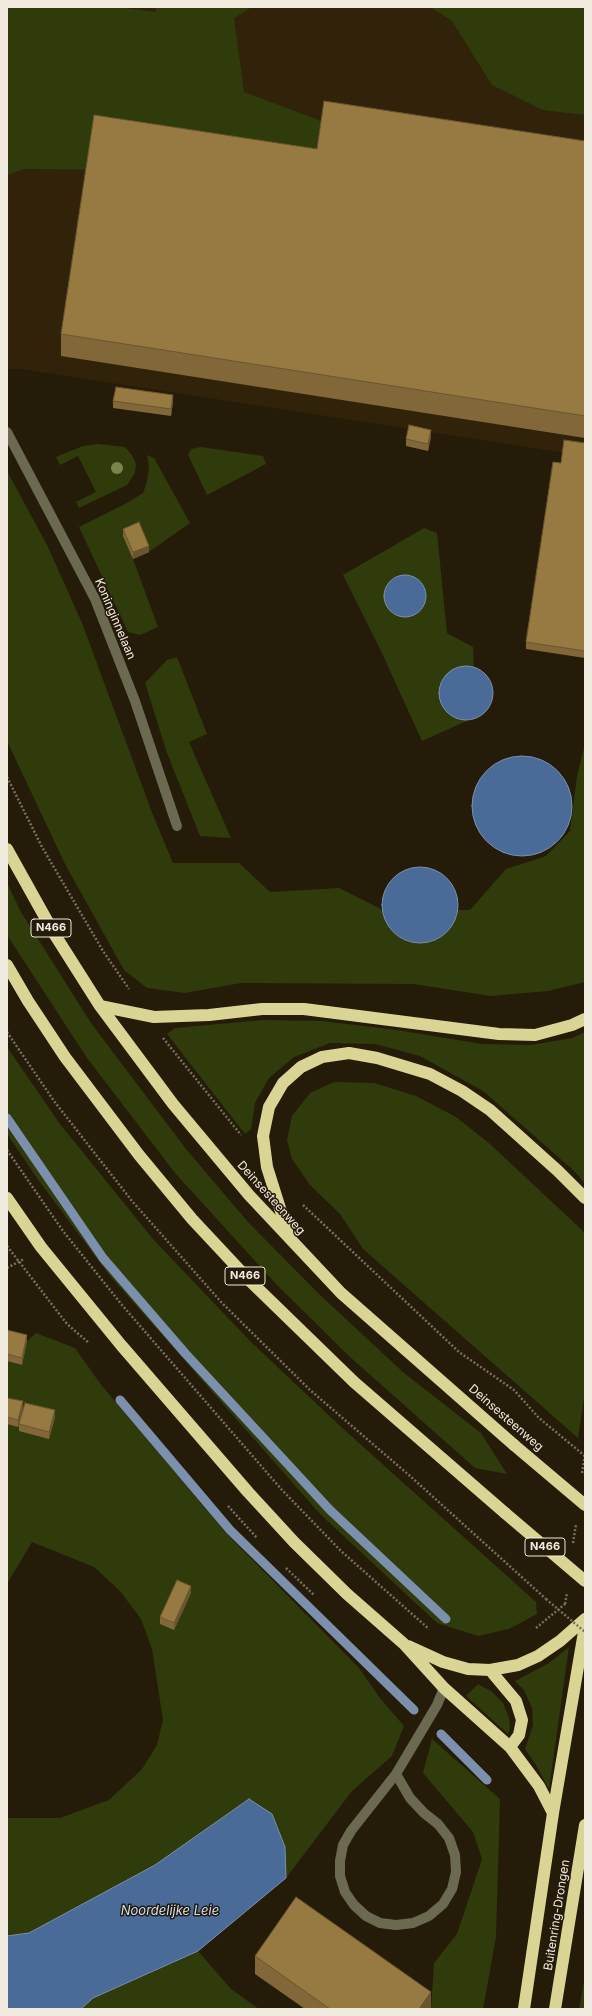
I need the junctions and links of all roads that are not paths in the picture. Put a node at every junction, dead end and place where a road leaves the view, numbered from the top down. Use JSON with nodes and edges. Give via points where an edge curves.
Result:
{"nodes":[{"id":1,"x":7,"y":432,"type":"edge"},
{"id":2,"x":177,"y":826,"type":"dead end"},
{"id":3,"x":7,"y":849,"type":"edge"},
{"id":4,"x":7,"y":965,"type":"edge"},
{"id":5,"x":100,"y":1006,"type":"junction"},
{"id":6,"x":585,"y":1019,"type":"edge"},
{"id":7,"x":7,"y":1198,"type":"edge"},
{"id":8,"x":585,"y":1198,"type":"edge"},
{"id":9,"x":290,"y":1240,"type":"junction"},
{"id":10,"x":585,"y":1505,"type":"edge"},
{"id":11,"x":585,"y":1581,"type":"edge"},
{"id":12,"x":585,"y":1619,"type":"edge"},
{"id":13,"x":585,"y":1626,"type":"edge"},
{"id":14,"x":404,"y":1644,"type":"junction"},
{"id":15,"x":490,"y":1670,"type":"junction"},
{"id":16,"x":444,"y":1688,"type":"junction"},
{"id":17,"x":510,"y":1747,"type":"junction"},
{"id":18,"x":396,"y":1774,"type":"junction"},
{"id":19,"x":553,"y":1812,"type":"junction"},
{"id":20,"x":585,"y":1825,"type":"edge"},
{"id":21,"x":524,"y":2009,"type":"edge"},
{"id":22,"x":555,"y":2009,"type":"edge"}],
"edges":[{"from":1,"to":2,"type":"street","name":"Koninginnelaan","via":[[95,599],[135,701]]},
{"from":3,"to":5,"type":"highway","name":"Deinsesteenweg","number":"N466","via":[[55,935]]},
{"from":4,"to":11,"type":"highway","number":"N466","bridge":true,"via":[[65,1056],[139,1155],[192,1219],[249,1280],[354,1382]]},
{"from":5,"to":6,"type":"highway","via":[[147,1016],[304,1009],[454,1029],[535,1035],[572,1026]]},
{"from":5,"to":9,"type":"highway","name":"Deinsesteenweg","number":"N466","via":[[173,1104]]},
{"from":7,"to":14,"type":"highway","via":[[40,1247],[248,1492],[299,1548]]},
{"from":8,"to":9,"type":"highway","via":[[490,1110],[462,1091],[430,1074],[377,1058],[348,1054],[322,1057],[301,1067],[283,1083],[269,1107],[263,1136],[267,1167]]},
{"from":9,"to":10,"type":"highway","name":"Deinsesteenweg","number":"N466","bridge":true,"via":[[352,1303]]},
{"from":12,"to":15,"type":"highway","via":[[538,1656],[518,1665]]},
{"from":13,"to":19,"type":"highway"},
{"from":14,"to":15,"type":"highway","via":[[443,1662]]},
{"from":14,"to":16,"type":"highway"},
{"from":15,"to":17,"type":"highway","via":[[516,1701],[522,1720],[519,1736]]},
{"from":16,"to":17,"type":"highway"},
{"from":16,"to":18,"type":"street","via":[[437,1705]]},
{"from":17,"to":19,"type":"highway","via":[[539,1786]]},
{"from":18,"to":18,"type":"street","via":[[351,1831],[343,1845],[340,1861],[340,1876],[345,1892],[354,1905],[366,1916],[380,1923],[396,1925],[413,1923],[429,1916],[443,1904],[452,1890],[456,1872],[455,1855],[449,1838],[410,1798]]},
{"from":19,"to":21,"type":"highway"},
{"from":20,"to":22,"type":"highway","name":"Buitenring-Drongen"}]}
